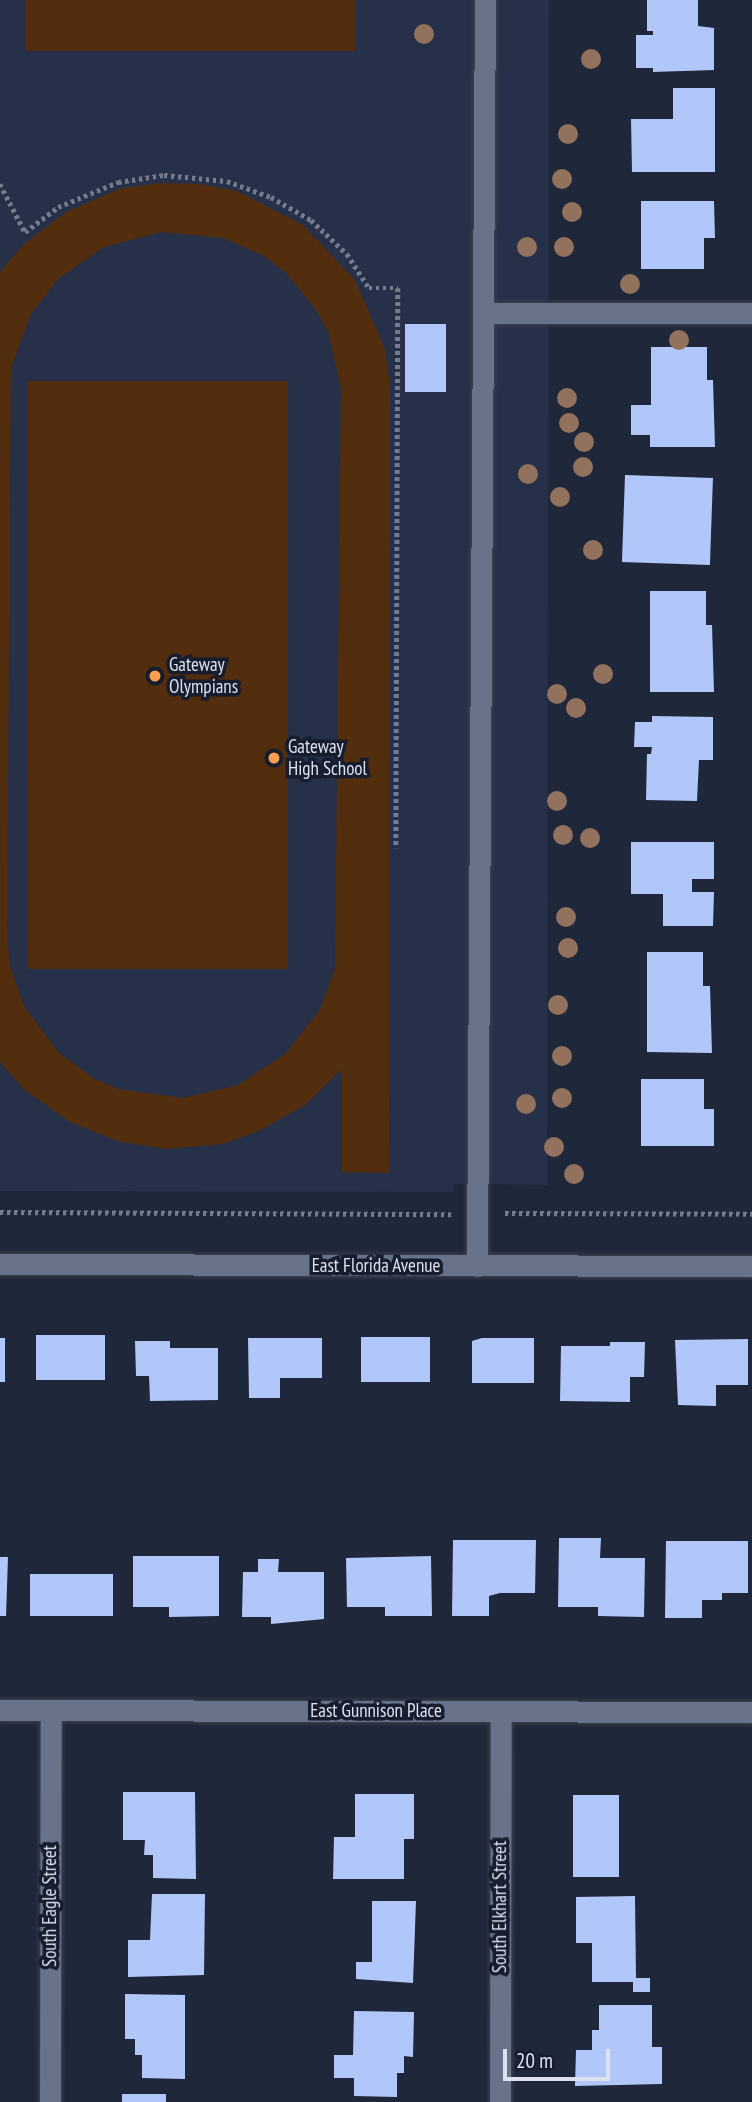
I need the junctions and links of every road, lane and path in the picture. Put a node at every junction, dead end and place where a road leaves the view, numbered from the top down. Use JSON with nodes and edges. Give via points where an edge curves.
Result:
{"nodes":[{"id":1,"x":485,"y":0,"type":"edge"},
{"id":2,"x":0,"y":184,"type":"edge"},
{"id":3,"x":483,"y":313,"type":"junction"},
{"id":4,"x":752,"y":313,"type":"edge"},
{"id":5,"x":396,"y":848,"type":"dead end"},
{"id":6,"x":0,"y":1212,"type":"edge"},
{"id":7,"x":499,"y":1213,"type":"dead end"},
{"id":8,"x":451,"y":1214,"type":"dead end"},
{"id":9,"x":752,"y":1214,"type":"edge"},
{"id":10,"x":0,"y":1264,"type":"edge"},
{"id":11,"x":477,"y":1266,"type":"junction"},
{"id":12,"x":752,"y":1266,"type":"edge"},
{"id":13,"x":0,"y":1710,"type":"edge"},
{"id":14,"x":51,"y":1710,"type":"junction"},
{"id":15,"x":501,"y":1712,"type":"junction"},
{"id":16,"x":752,"y":1712,"type":"edge"},
{"id":17,"x":50,"y":2102,"type":"edge"},
{"id":18,"x":500,"y":2102,"type":"edge"}],
"edges":[{"from":1,"to":3,"type":"street"},
{"from":2,"to":5,"type":"path","via":[[24,232],[58,207],[118,182],[164,175],[227,181],[271,197],[311,220],[347,254],[369,288],[398,288]]},
{"from":3,"to":4,"type":"street"},
{"from":3,"to":11,"type":"street"},
{"from":6,"to":8,"type":"path"},
{"from":7,"to":9,"type":"path"},
{"from":10,"to":11,"type":"street","name":"East Florida Avenue"},
{"from":11,"to":12,"type":"street","name":"East Florida Avenue"},
{"from":13,"to":14,"type":"street","name":"East Gunnison Place"},
{"from":14,"to":15,"type":"street","name":"East Gunnison Place"},
{"from":14,"to":17,"type":"street","name":"South Eagle Street"},
{"from":15,"to":16,"type":"street","name":"East Gunnison Place"},
{"from":15,"to":18,"type":"street","name":"South Elkhart Street"}]}
